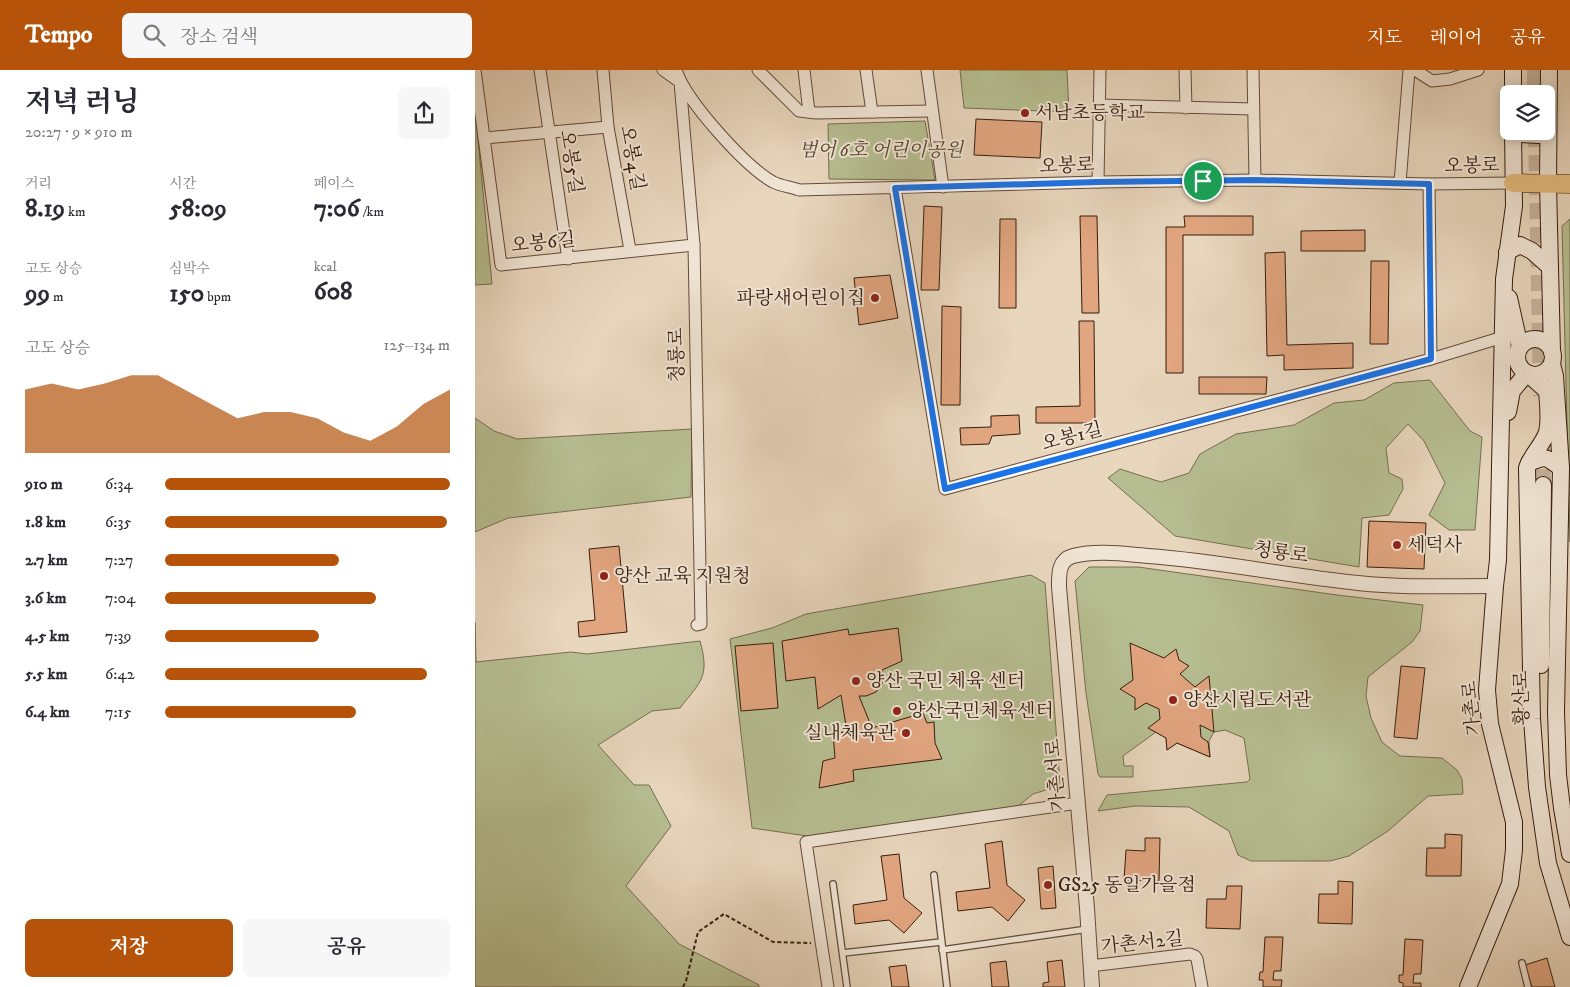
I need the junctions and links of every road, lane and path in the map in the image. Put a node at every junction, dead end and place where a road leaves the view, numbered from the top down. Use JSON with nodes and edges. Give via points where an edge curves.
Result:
{"nodes":[{"id":1,"x":475,"y":70,"type":"edge"},
{"id":2,"x":540,"y":70,"type":"edge"},
{"id":3,"x":603,"y":70,"type":"edge"},
{"id":4,"x":663,"y":70,"type":"edge"},
{"id":5,"x":676,"y":70,"type":"edge"},
{"id":6,"x":758,"y":70,"type":"edge"},
{"id":7,"x":804,"y":70,"type":"edge"},
{"id":8,"x":865,"y":70,"type":"edge"},
{"id":9,"x":927,"y":70,"type":"edge"},
{"id":10,"x":1100,"y":70,"type":"edge"},
{"id":11,"x":1185,"y":70,"type":"edge"},
{"id":12,"x":1253,"y":70,"type":"edge"},
{"id":13,"x":1409,"y":70,"type":"edge"},
{"id":14,"x":1415,"y":70,"type":"edge"},
{"id":15,"x":1478,"y":70,"type":"edge"},
{"id":16,"x":1513,"y":70,"type":"edge"},
{"id":17,"x":1549,"y":70,"type":"edge"},
{"id":18,"x":680,"y":82,"type":"junction"},
{"id":19,"x":1513,"y":85,"type":"edge"},
{"id":20,"x":1548,"y":85,"type":"edge"},
{"id":21,"x":1100,"y":105,"type":"junction"},
{"id":22,"x":1186,"y":108,"type":"junction"},
{"id":23,"x":1253,"y":109,"type":"junction"},
{"id":24,"x":931,"y":111,"type":"junction"},
{"id":25,"x":809,"y":112,"type":"junction"},
{"id":26,"x":872,"y":112,"type":"junction"},
{"id":27,"x":608,"y":127,"type":"junction"},
{"id":28,"x":549,"y":133,"type":"junction"},
{"id":29,"x":484,"y":138,"type":"junction"},
{"id":30,"x":1513,"y":140,"type":"edge"},
{"id":31,"x":1546,"y":140,"type":"edge"},
{"id":32,"x":1255,"y":180,"type":"junction"},
{"id":33,"x":1098,"y":182,"type":"junction"},
{"id":34,"x":1401,"y":183,"type":"junction"},
{"id":35,"x":1513,"y":183,"type":"junction"},
{"id":36,"x":1429,"y":184,"type":"junction"},
{"id":37,"x":1548,"y":184,"type":"junction"},
{"id":38,"x":1570,"y":184,"type":"edge"},
{"id":39,"x":943,"y":187,"type":"junction"},
{"id":40,"x":895,"y":188,"type":"junction"},
{"id":41,"x":694,"y":245,"type":"junction"},
{"id":42,"x":630,"y":250,"type":"junction"},
{"id":43,"x":1507,"y":252,"type":"junction"},
{"id":44,"x":568,"y":259,"type":"junction"},
{"id":45,"x":1550,"y":267,"type":"junction"},
{"id":46,"x":1504,"y":279,"type":"junction"},
{"id":47,"x":1503,"y":337,"type":"junction"},
{"id":48,"x":1520,"y":347,"type":"junction"},
{"id":49,"x":1552,"y":358,"type":"junction"},
{"id":50,"x":1431,"y":359,"type":"junction"},
{"id":51,"x":1527,"y":373,"type":"junction"},
{"id":52,"x":1529,"y":463,"type":"junction"},
{"id":53,"x":1561,"y":468,"type":"junction"},
{"id":54,"x":1543,"y":485,"type":"tunnel mouth"},
{"id":55,"x":1499,"y":500,"type":"junction"},
{"id":56,"x":1064,"y":561,"type":"joint"},
{"id":57,"x":1495,"y":586,"type":"junction"},
{"id":58,"x":697,"y":625,"type":"dead end"},
{"id":59,"x":1078,"y":803,"type":"junction"},
{"id":60,"x":1570,"y":854,"type":"edge"},
{"id":61,"x":934,"y":875,"type":"dead end"},
{"id":62,"x":833,"y":884,"type":"dead end"},
{"id":63,"x":1570,"y":907,"type":"edge"},
{"id":64,"x":1088,"y":928,"type":"junction"},
{"id":65,"x":1570,"y":937,"type":"edge"},
{"id":66,"x":941,"y":942,"type":"junction"},
{"id":67,"x":821,"y":944,"type":"junction"},
{"id":68,"x":942,"y":950,"type":"junction"},
{"id":69,"x":843,"y":953,"type":"junction"},
{"id":70,"x":1522,"y":963,"type":"dead end"},
{"id":71,"x":1090,"y":966,"type":"junction"},
{"id":72,"x":683,"y":987,"type":"edge"},
{"id":73,"x":828,"y":987,"type":"edge"},
{"id":74,"x":847,"y":987,"type":"edge"},
{"id":75,"x":947,"y":987,"type":"edge"},
{"id":76,"x":1092,"y":987,"type":"edge"},
{"id":77,"x":1202,"y":987,"type":"edge"},
{"id":78,"x":1468,"y":987,"type":"edge"},
{"id":79,"x":1528,"y":987,"type":"edge"}],
"edges":[{"from":1,"to":29,"type":"street","name":"오봉6길"},
{"from":2,"to":28,"type":"street","name":"오봉5길"},
{"from":3,"to":27,"type":"street","name":"오봉4길"},
{"from":4,"to":18,"type":"street"},
{"from":5,"to":18,"type":"street","name":"오봉로"},
{"from":6,"to":25,"type":"street","via":[[799,111]]},
{"from":7,"to":25,"type":"street"},
{"from":8,"to":26,"type":"street"},
{"from":9,"to":24,"type":"street"},
{"from":10,"to":21,"type":"street"},
{"from":11,"to":22,"type":"street"},
{"from":12,"to":23,"type":"street"},
{"from":13,"to":34,"type":"street"},
{"from":14,"to":15,"type":"street","via":[[1432,81]]},
{"from":16,"to":19,"type":"main road"},
{"from":17,"to":20,"type":"main road"},
{"from":18,"to":40,"type":"street","name":"오봉로","via":[[713,127],[751,165],[774,182],[799,190]]},
{"from":18,"to":41,"type":"street","name":"청룡로"},
{"from":21,"to":22,"type":"street"},
{"from":21,"to":33,"type":"street"},
{"from":22,"to":23,"type":"street"},
{"from":23,"to":32,"type":"street"},
{"from":24,"to":26,"type":"street"},
{"from":24,"to":39,"type":"street"},
{"from":25,"to":26,"type":"street"},
{"from":27,"to":28,"type":"street"},
{"from":27,"to":42,"type":"street","name":"오봉4길"},
{"from":28,"to":29,"type":"street"},
{"from":28,"to":44,"type":"street","name":"오봉5길"},
{"from":29,"to":44,"type":"street","name":"오봉6길","via":[[501,265]]},
{"from":30,"to":35,"type":"main road"},
{"from":31,"to":37,"type":"main road"},
{"from":32,"to":33,"type":"street","name":"오봉로"},
{"from":32,"to":34,"type":"street","name":"오봉로"},
{"from":33,"to":39,"type":"street","name":"오봉로"},
{"from":34,"to":36,"type":"street","name":"오봉로"},
{"from":35,"to":36,"type":"street","name":"오봉로"},
{"from":35,"to":37,"type":"main road"},
{"from":35,"to":43,"type":"main road","via":[[1514,206]]},
{"from":36,"to":50,"type":"street"},
{"from":37,"to":38,"type":"main road"},
{"from":37,"to":45,"type":"main road"},
{"from":39,"to":40,"type":"street","name":"오봉로"},
{"from":40,"to":50,"type":"street","name":"오봉1길","via":[[945,489]]},
{"from":41,"to":42,"type":"street","name":"오봉6길"},
{"from":41,"to":58,"type":"street","name":"청룡로","via":[[701,624]]},
{"from":42,"to":44,"type":"street","name":"오봉6길"},
{"from":43,"to":45,"type":"main road","via":[[1520,245],[1532,250]]},
{"from":43,"to":46,"type":"main road"},
{"from":45,"to":49,"type":"main road"},
{"from":46,"to":47,"type":"main road","name":"가촌로"},
{"from":46,"to":48,"type":"main road"},
{"from":47,"to":50,"type":"street","name":"오봉1길"},
{"from":47,"to":55,"type":"main road","name":"가촌로"},
{"from":48,"to":49,"type":"main road","via":[[1535,339],[1546,343]]},
{"from":48,"to":51,"type":"main road","via":[[1517,359]]},
{"from":49,"to":51,"type":"main road","via":[[1549,369],[1538,375]]},
{"from":49,"to":53,"type":"main road"},
{"from":51,"to":52,"type":"main road","via":[[1547,392],[1548,417],[1547,434]]},
{"from":51,"to":55,"type":"main road","via":[[1512,391],[1508,406],[1507,482]]},
{"from":52,"to":53,"type":"main road","via":[[1541,457]]},
{"from":52,"to":65,"type":"main road","via":[[1531,709],[1548,863]]},
{"from":53,"to":60,"type":"main road","via":[[1556,711],[1561,800]]},
{"from":54,"to":63,"type":"main road","name":"황산로","via":[[1543,740],[1552,830]]},
{"from":55,"to":57,"type":"main road","name":"가촌로","via":[[1499,560]]},
{"from":56,"to":57,"type":"street","name":"청룡로","via":[[1072,556],[1117,554],[1182,558],[1359,583]]},
{"from":56,"to":59,"type":"street","name":"가촌서로","via":[[1059,569],[1059,587]]},
{"from":57,"to":78,"type":"main road","name":"가촌로","via":[[1487,690],[1490,724],[1514,822],[1514,850],[1510,884]]},
{"from":59,"to":64,"type":"street","name":"가촌서로"},
{"from":59,"to":67,"type":"street","via":[[806,842]]},
{"from":61,"to":66,"type":"lane"},
{"from":62,"to":69,"type":"lane"},
{"from":64,"to":68,"type":"lane"},
{"from":64,"to":71,"type":"street","name":"가촌서로"},
{"from":66,"to":68,"type":"lane"},
{"from":66,"to":69,"type":"lane"},
{"from":67,"to":72,"type":"path","via":[[773,942],[724,914],[697,932]]},
{"from":67,"to":73,"type":"street"},
{"from":68,"to":75,"type":"lane"},
{"from":69,"to":74,"type":"lane"},
{"from":70,"to":79,"type":"lane"},
{"from":71,"to":76,"type":"street","name":"가촌서로"},
{"from":71,"to":77,"type":"street","name":"가촌서2길","via":[[1190,954],[1197,959]]}]}
